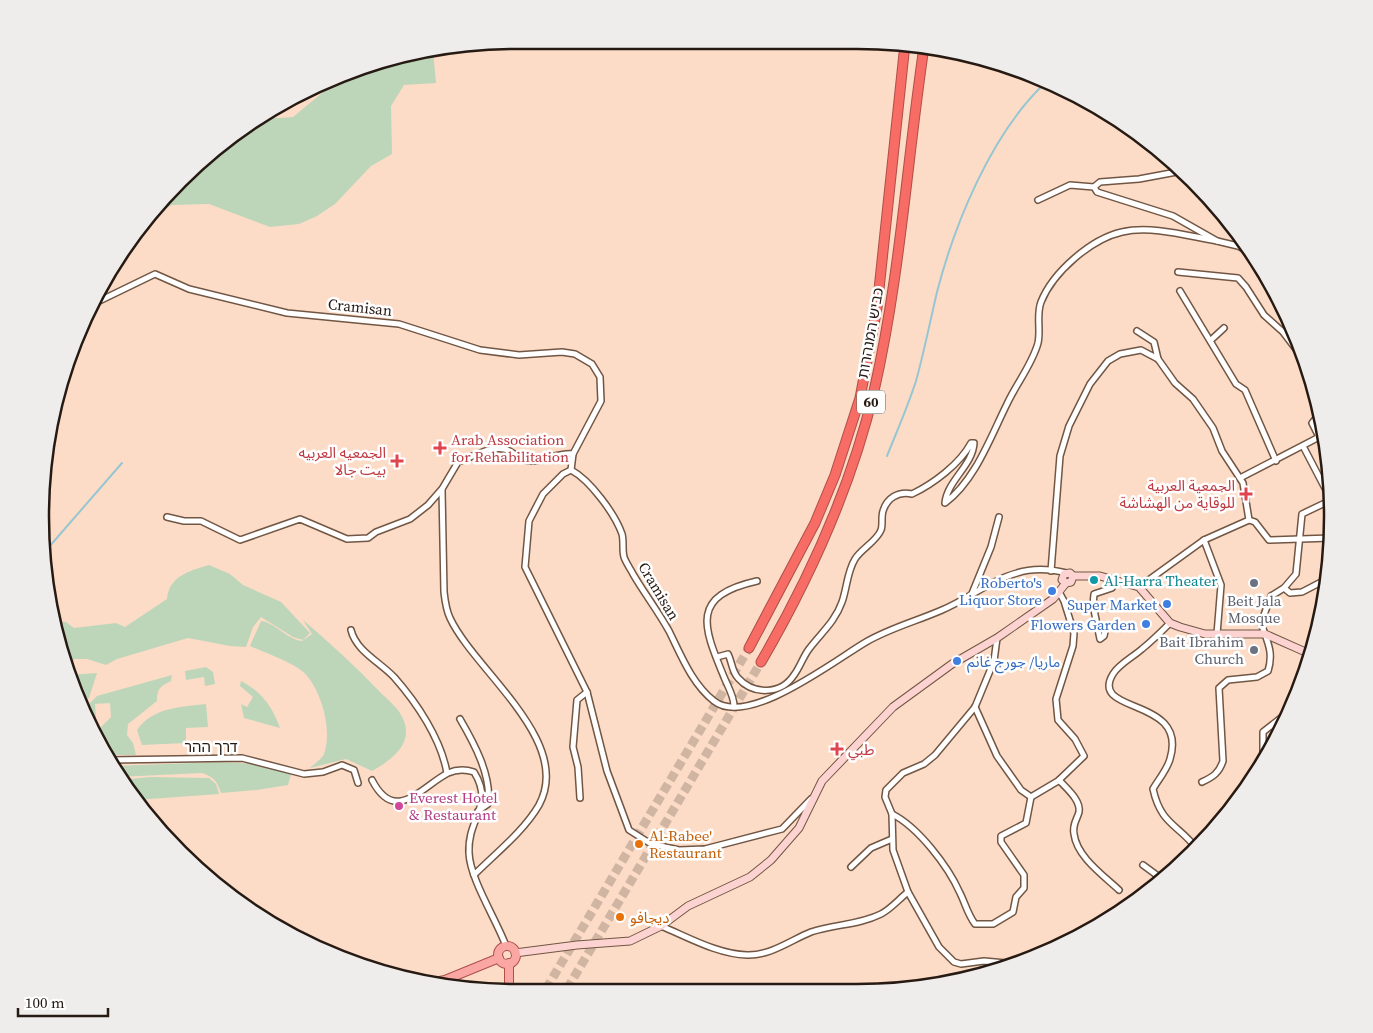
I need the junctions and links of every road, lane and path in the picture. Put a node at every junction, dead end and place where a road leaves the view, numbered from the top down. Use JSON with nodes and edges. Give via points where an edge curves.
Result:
{"nodes":[{"id":1,"x":904,"y":52,"type":"edge"},
{"id":2,"x":923,"y":54,"type":"edge"},
{"id":3,"x":1172,"y":172,"type":"edge"},
{"id":4,"x":1094,"y":187,"type":"junction"},
{"id":5,"x":1038,"y":200,"type":"dead end"},
{"id":6,"x":1216,"y":241,"type":"junction"},
{"id":7,"x":1237,"y":246,"type":"edge"},
{"id":8,"x":1178,"y":272,"type":"dead end"},
{"id":9,"x":1180,"y":292,"type":"dead end"},
{"id":10,"x":102,"y":299,"type":"edge"},
{"id":11,"x":1224,"y":328,"type":"dead end"},
{"id":12,"x":1137,"y":331,"type":"dead end"},
{"id":13,"x":1211,"y":340,"type":"junction"},
{"id":14,"x":1291,"y":342,"type":"edge"},
{"id":15,"x":1158,"y":359,"type":"junction"},
{"id":16,"x":1317,"y":438,"type":"edge"},
{"id":17,"x":1303,"y":446,"type":"junction"},
{"id":18,"x":574,"y":454,"type":"junction"},
{"id":19,"x":1276,"y":460,"type":"junction"},
{"id":20,"x":571,"y":470,"type":"junction"},
{"id":21,"x":1240,"y":478,"type":"junction"},
{"id":22,"x":1322,"y":480,"type":"edge"},
{"id":23,"x":442,"y":489,"type":"junction"},
{"id":24,"x":1324,"y":504,"type":"edge"},
{"id":25,"x":167,"y":516,"type":"dead end"},
{"id":26,"x":1000,"y":516,"type":"dead end"},
{"id":27,"x":1249,"y":520,"type":"junction"},
{"id":28,"x":1300,"y":538,"type":"junction"},
{"id":29,"x":1323,"y":538,"type":"edge"},
{"id":30,"x":1204,"y":540,"type":"junction"},
{"id":31,"x":1051,"y":571,"type":"junction"},
{"id":32,"x":1057,"y":574,"type":"junction"},
{"id":33,"x":1067,"y":578,"type":"junction"},
{"id":34,"x":1114,"y":580,"type":"junction"},
{"id":35,"x":757,"y":581,"type":"dead end"},
{"id":36,"x":1319,"y":583,"type":"edge"},
{"id":37,"x":1139,"y":587,"type":"junction"},
{"id":38,"x":1284,"y":588,"type":"junction"},
{"id":39,"x":1059,"y":591,"type":"junction"},
{"id":40,"x":971,"y":596,"type":"junction"},
{"id":41,"x":1170,"y":623,"type":"junction"},
{"id":42,"x":1106,"y":627,"type":"dead end"},
{"id":43,"x":351,"y":630,"type":"dead end"},
{"id":44,"x":1217,"y":634,"type":"junction"},
{"id":45,"x":1264,"y":634,"type":"junction"},
{"id":46,"x":997,"y":638,"type":"junction"},
{"id":47,"x":748,"y":648,"type":"tunnel mouth"},
{"id":48,"x":1304,"y":652,"type":"edge"},
{"id":49,"x":717,"y":657,"type":"junction"},
{"id":50,"x":761,"y":662,"type":"tunnel mouth"},
{"id":51,"x":587,"y":692,"type":"junction"},
{"id":52,"x":734,"y":706,"type":"junction"},
{"id":53,"x":975,"y":707,"type":"junction"},
{"id":54,"x":460,"y":719,"type":"dead end"},
{"id":55,"x":1277,"y":720,"type":"edge"},
{"id":56,"x":1262,"y":749,"type":"edge"},
{"id":57,"x":117,"y":760,"type":"edge"},
{"id":58,"x":447,"y":773,"type":"junction"},
{"id":59,"x":372,"y":780,"type":"dead end"},
{"id":60,"x":1060,"y":780,"type":"junction"},
{"id":61,"x":1202,"y":782,"type":"dead end"},
{"id":62,"x":358,"y":783,"type":"dead end"},
{"id":63,"x":814,"y":796,"type":"junction"},
{"id":64,"x":1032,"y":797,"type":"junction"},
{"id":65,"x":580,"y":798,"type":"dead end"},
{"id":66,"x":478,"y":811,"type":"junction"},
{"id":67,"x":892,"y":814,"type":"junction"},
{"id":68,"x":892,"y":839,"type":"junction"},
{"id":69,"x":1191,"y":843,"type":"edge"},
{"id":70,"x":1143,"y":865,"type":"dead end"},
{"id":71,"x":851,"y":867,"type":"dead end"},
{"id":72,"x":474,"y":875,"type":"junction"},
{"id":73,"x":1157,"y":875,"type":"edge"},
{"id":74,"x":1119,"y":890,"type":"dead end"},
{"id":75,"x":908,"y":892,"type":"junction"},
{"id":76,"x":661,"y":926,"type":"junction"},
{"id":77,"x":506,"y":946,"type":"junction"},
{"id":78,"x":515,"y":953,"type":"junction"},
{"id":79,"x":499,"y":958,"type":"junction"},
{"id":80,"x":509,"y":963,"type":"junction"},
{"id":81,"x":993,"y":963,"type":"edge"},
{"id":82,"x":448,"y":979,"type":"edge"},
{"id":83,"x":509,"y":984,"type":"edge"}],
"edges":[{"from":1,"to":47,"type":"highway","name":"כביש המנהרות","number":"60","via":[[877,308],[865,378],[835,475],[815,523]]},
{"from":2,"to":50,"type":"highway","name":"כביש המנהרות","number":"60","via":[[891,303],[874,392],[840,504],[821,550]]},
{"from":3,"to":4,"type":"street","via":[[1100,182]]},
{"from":4,"to":5,"type":"street","via":[[1070,185]]},
{"from":4,"to":6,"type":"street","via":[[1097,192],[1172,216]]},
{"from":6,"to":7,"type":"street"},
{"from":6,"to":49,"type":"street","via":[[1151,231],[1122,232],[1079,254],[1059,272],[1046,291],[1041,304],[1038,343],[988,446],[966,479],[945,503],[946,495],[973,448],[974,443],[971,442],[951,466],[920,490],[912,494],[897,494],[890,499],[883,511],[881,531],[856,558],[848,574],[842,602],[830,626],[810,648],[794,676],[780,687],[754,690],[737,678],[728,654]]},
{"from":8,"to":14,"type":"street","via":[[1238,278],[1264,315]]},
{"from":9,"to":13,"type":"street"},
{"from":10,"to":18,"type":"street","name":"Cramisan","via":[[155,274],[189,289],[287,313],[399,324],[489,352],[575,354],[592,364],[600,377],[601,401]]},
{"from":11,"to":13,"type":"street"},
{"from":12,"to":15,"type":"street","via":[[1154,342]]},
{"from":13,"to":19,"type":"street","via":[[1236,384],[1245,390]]},
{"from":15,"to":21,"type":"street","via":[[1208,421]]},
{"from":15,"to":31,"type":"street","via":[[1141,350],[1120,354],[1108,361],[1090,384],[1069,426],[1060,456]]},
{"from":16,"to":17,"type":"street"},
{"from":17,"to":19,"type":"street"},
{"from":17,"to":22,"type":"street"},
{"from":18,"to":20,"type":"street","name":"Cramisan"},
{"from":18,"to":23,"type":"street","via":[[527,461],[504,449],[487,452],[458,462]]},
{"from":19,"to":21,"type":"street"},
{"from":20,"to":51,"type":"street","via":[[543,494],[529,521],[526,567]]},
{"from":20,"to":52,"type":"street","name":"Cramisan","via":[[593,488],[614,520],[622,535],[624,558],[689,670],[715,702]]},
{"from":21,"to":27,"type":"street"},
{"from":23,"to":25,"type":"street","via":[[410,519],[358,539],[346,539],[300,519],[240,540],[201,521]]},
{"from":23,"to":72,"type":"street","via":[[446,609],[460,635],[536,737],[546,773],[538,805]]},
{"from":24,"to":28,"type":"street","via":[[1302,514]]},
{"from":26,"to":40,"type":"street","via":[[992,547]]},
{"from":27,"to":28,"type":"street","via":[[1255,522],[1269,540]]},
{"from":27,"to":30,"type":"street"},
{"from":28,"to":29,"type":"street"},
{"from":28,"to":38,"type":"street","via":[[1296,574]]},
{"from":30,"to":37,"type":"street"},
{"from":30,"to":44,"type":"street","via":[[1220,585]]},
{"from":31,"to":32,"type":"street"},
{"from":31,"to":33,"type":"street","name":"Cramisan"},
{"from":31,"to":40,"type":"street","name":"Cramisan","via":[[1038,569],[1017,573]]},
{"from":32,"to":33,"type":"street"},
{"from":32,"to":39,"type":"street"},
{"from":33,"to":34,"type":"street","via":[[1100,576]]},
{"from":33,"to":39,"type":"street"},
{"from":34,"to":37,"type":"street"},
{"from":34,"to":42,"type":"street","via":[[1112,588],[1094,594],[1100,639]]},
{"from":35,"to":49,"type":"street","via":[[724,593],[707,609],[707,626]]},
{"from":36,"to":38,"type":"street","via":[[1302,592],[1290,593]]},
{"from":37,"to":41,"type":"street"},
{"from":38,"to":45,"type":"street","via":[[1271,596],[1261,624]]},
{"from":39,"to":46,"type":"street","via":[[1054,599]]},
{"from":39,"to":60,"type":"street","via":[[1074,633],[1056,699],[1058,720],[1075,739],[1084,756]]},
{"from":40,"to":52,"type":"street","name":"Cramisan","via":[[887,630],[762,703]]},
{"from":41,"to":44,"type":"street","via":[[1205,634]]},
{"from":41,"to":69,"type":"street","via":[[1114,673],[1109,686],[1113,697],[1153,714],[1164,723],[1171,736],[1170,760],[1153,789],[1158,808]]},
{"from":43,"to":58,"type":"street","via":[[359,646],[393,677],[412,700],[434,736]]},
{"from":44,"to":45,"type":"street"},
{"from":45,"to":48,"type":"street"},
{"from":45,"to":61,"type":"street","via":[[1271,649],[1268,671],[1257,677],[1228,680],[1219,688],[1223,761],[1220,770]]},
{"from":46,"to":53,"type":"street","via":[[994,662]]},
{"from":46,"to":63,"type":"street","via":[[952,664],[894,707],[822,781]]},
{"from":49,"to":52,"type":"street"},
{"from":51,"to":63,"type":"street","via":[[621,814],[629,830],[651,844],[679,850],[757,837],[782,829]]},
{"from":51,"to":65,"type":"street","via":[[577,700],[573,748]]},
{"from":53,"to":64,"type":"street","via":[[997,756],[1021,790]]},
{"from":53,"to":67,"type":"street","via":[[935,755],[903,773],[886,790],[885,797]]},
{"from":54,"to":66,"type":"street","via":[[483,768],[490,792],[488,804]]},
{"from":55,"to":56,"type":"street","via":[[1263,732]]},
{"from":57,"to":62,"type":"street","name":"דרך ההר","via":[[236,757],[304,774],[342,765],[354,770]]},
{"from":58,"to":59,"type":"street","via":[[418,796],[402,801],[388,799]]},
{"from":58,"to":66,"type":"street","via":[[466,769],[474,772],[482,785],[484,799]]},
{"from":60,"to":64,"type":"street"},
{"from":60,"to":74,"type":"street","via":[[1079,803],[1079,812],[1073,823],[1077,845]]},
{"from":63,"to":76,"type":"street","via":[[799,828],[771,860],[750,876],[688,906]]},
{"from":64,"to":67,"type":"street","via":[[1026,823],[1001,836],[1001,842],[1024,875],[1024,888],[1016,897],[1013,912],[993,924],[975,924],[939,859],[905,820]]},
{"from":66,"to":72,"type":"street","via":[[470,836],[469,854]]},
{"from":67,"to":68,"type":"street"},
{"from":68,"to":71,"type":"street","via":[[871,848]]},
{"from":68,"to":75,"type":"street"},
{"from":70,"to":73,"type":"street"},
{"from":72,"to":77,"type":"street"},
{"from":75,"to":76,"type":"street","via":[[883,913],[861,922],[827,928],[774,950],[749,956],[727,953]]},
{"from":75,"to":81,"type":"street","via":[[939,946],[954,962]]},
{"from":76,"to":78,"type":"street","via":[[630,941]]},
{"from":77,"to":78,"type":"main road","via":[[513,948]]},
{"from":77,"to":79,"type":"main road","via":[[500,950]]},
{"from":78,"to":80,"type":"main road","via":[[515,958]]},
{"from":79,"to":80,"type":"main road"},
{"from":79,"to":82,"type":"main road"},
{"from":80,"to":83,"type":"main road"}]}
